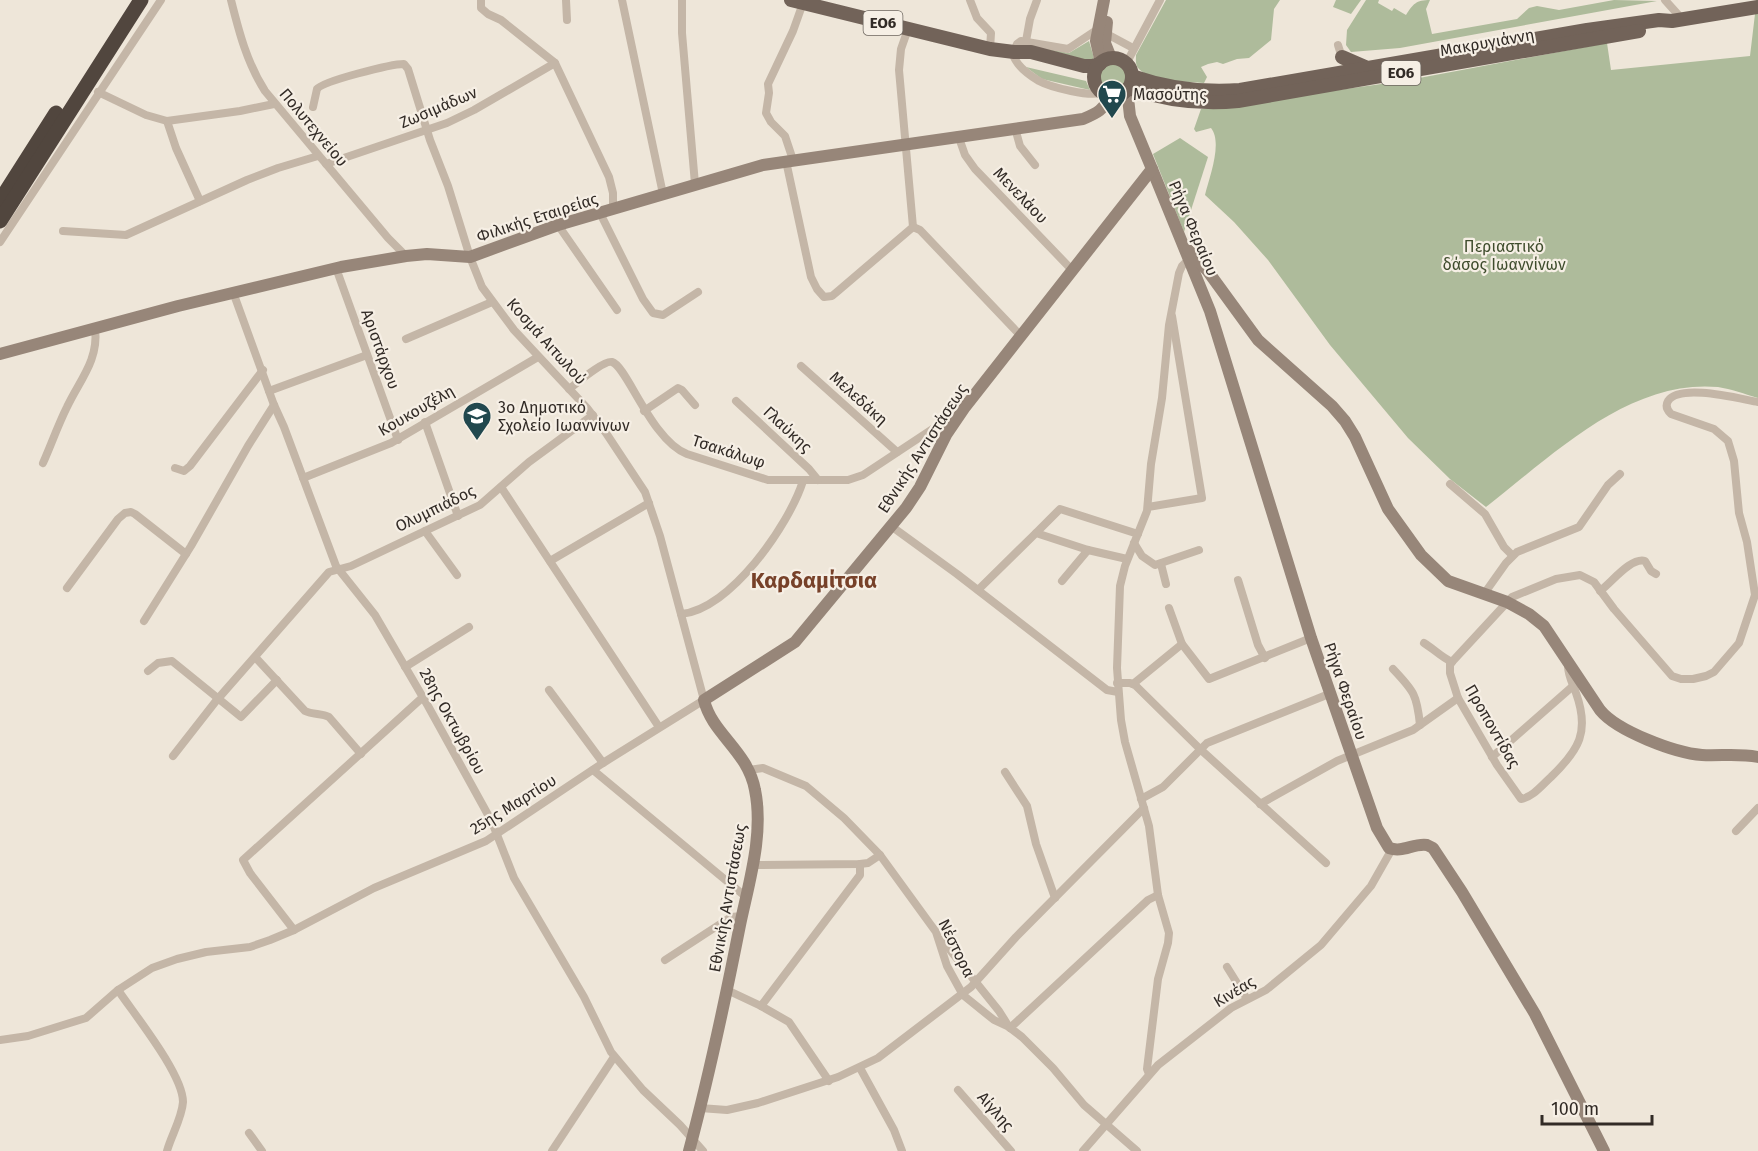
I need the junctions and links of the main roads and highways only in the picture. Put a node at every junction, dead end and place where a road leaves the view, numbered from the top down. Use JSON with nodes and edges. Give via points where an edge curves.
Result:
{"nodes":[{"id":1,"x":129,"y":0,"type":"edge"},
{"id":2,"x":141,"y":0,"type":"edge"},
{"id":3,"x":803,"y":2,"type":"edge"},
{"id":4,"x":1753,"y":5,"type":"edge"},
{"id":5,"x":1677,"y":20,"type":"junction"},
{"id":6,"x":1338,"y":50,"type":"road end"},
{"id":7,"x":1014,"y":52,"type":"junction"},
{"id":8,"x":1104,"y":62,"type":"junction"},
{"id":9,"x":1370,"y":68,"type":"junction"},
{"id":10,"x":1343,"y":78,"type":"junction"},
{"id":11,"x":1129,"y":79,"type":"junction"},
{"id":12,"x":1104,"y":91,"type":"junction"},
{"id":13,"x":0,"y":201,"type":"edge"},
{"id":14,"x":0,"y":221,"type":"edge"}],
"edges":[{"from":1,"to":13,"type":"highway"},
{"from":2,"to":14,"type":"highway"},
{"from":3,"to":7,"type":"main road","number":"ΕΟ6"},
{"from":4,"to":5,"type":"main road","name":"Μακρυγιάννη","number":"ΕΟ6"},
{"from":5,"to":9,"type":"main road","name":"Μακρυγιάννη","number":"ΕΟ6","via":[[1587,30]]},
{"from":5,"to":10,"type":"main road","name":"Μακρυγιάννη","number":"ΕΟ6","via":[[1648,30]]},
{"from":6,"to":9,"type":"main road","via":[[1355,64]]},
{"from":7,"to":8,"type":"main road","number":"ΕΟ6","via":[[1031,52],[1084,66]]},
{"from":7,"to":12,"type":"main road","number":"ΕΟ6","via":[[1028,60],[1083,74]]},
{"from":8,"to":11,"type":"main road","number":"ΕΟ6","via":[[1119,59]]},
{"from":8,"to":12,"type":"main road","via":[[1095,71]]},
{"from":9,"to":10,"type":"main road","name":"Μακρυγιάννη","number":"ΕΟ6"},
{"from":10,"to":11,"type":"main road","name":"Μακρυγιάννη","number":"ΕΟ6","via":[[1218,91]]},
{"from":11,"to":12,"type":"main road","via":[[1120,94]]}]}
